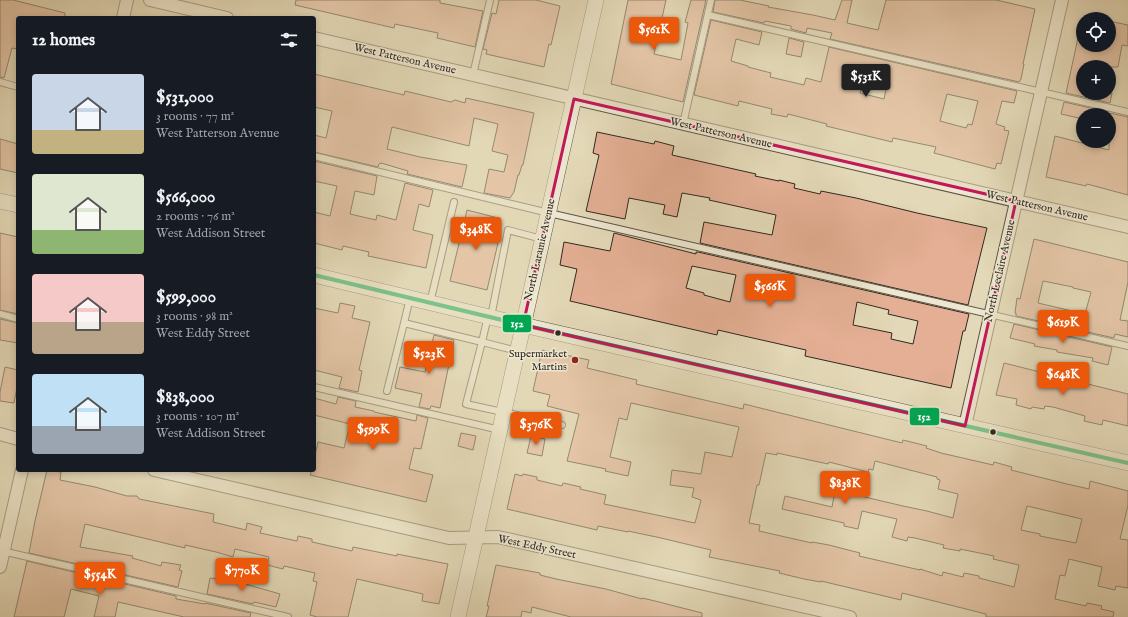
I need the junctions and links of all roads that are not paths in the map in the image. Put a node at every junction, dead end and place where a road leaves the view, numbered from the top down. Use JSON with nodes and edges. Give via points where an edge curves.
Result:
{"nodes":[{"id":1,"x":127,"y":0,"type":"edge"},
{"id":2,"x":150,"y":0,"type":"edge"},
{"id":3,"x":490,"y":0,"type":"edge"},
{"id":4,"x":596,"y":0,"type":"edge"},
{"id":5,"x":712,"y":0,"type":"edge"},
{"id":6,"x":1062,"y":0,"type":"edge"},
{"id":7,"x":708,"y":15,"type":"junction"},
{"id":8,"x":123,"y":16,"type":"edge"},
{"id":9,"x":218,"y":16,"type":"edge"},
{"id":10,"x":316,"y":38,"type":"edge"},
{"id":11,"x":473,"y":75,"type":"junction"},
{"id":12,"x":0,"y":82,"type":"edge"},
{"id":13,"x":16,"y":86,"type":"edge"},
{"id":14,"x":1041,"y":92,"type":"junction"},
{"id":15,"x":574,"y":99,"type":"junction"},
{"id":16,"x":1128,"y":112,"type":"edge"},
{"id":17,"x":683,"y":124,"type":"junction"},
{"id":18,"x":316,"y":156,"type":"edge"},
{"id":19,"x":0,"y":201,"type":"edge"},
{"id":20,"x":1016,"y":201,"type":"junction"},
{"id":21,"x":454,"y":202,"type":"dead end"},
{"id":22,"x":16,"y":205,"type":"edge"},
{"id":23,"x":549,"y":213,"type":"junction"},
{"id":24,"x":1128,"y":227,"type":"edge"},
{"id":25,"x":542,"y":239,"type":"junction"},
{"id":26,"x":316,"y":275,"type":"edge"},
{"id":27,"x":410,"y":298,"type":"junction"},
{"id":28,"x":430,"y":303,"type":"junction"},
{"id":29,"x":0,"y":314,"type":"edge"},
{"id":30,"x":990,"y":314,"type":"junction"},
{"id":31,"x":489,"y":317,"type":"junction"},
{"id":32,"x":16,"y":318,"type":"edge"},
{"id":33,"x":404,"y":323,"type":"junction"},
{"id":34,"x":523,"y":325,"type":"junction"},
{"id":35,"x":482,"y":342,"type":"junction"},
{"id":36,"x":1128,"y":346,"type":"edge"},
{"id":37,"x":518,"y":351,"type":"junction"},
{"id":38,"x":316,"y":387,"type":"edge"},
{"id":39,"x":387,"y":391,"type":"dead end"},
{"id":40,"x":504,"y":413,"type":"junction"},
{"id":41,"x":562,"y":425,"type":"dead end"},
{"id":42,"x":965,"y":426,"type":"junction"},
{"id":43,"x":500,"y":430,"type":"junction"},
{"id":44,"x":0,"y":434,"type":"edge"},
{"id":45,"x":16,"y":438,"type":"edge"},
{"id":46,"x":1128,"y":463,"type":"edge"},
{"id":47,"x":22,"y":472,"type":"edge"},
{"id":48,"x":163,"y":472,"type":"edge"},
{"id":49,"x":475,"y":538,"type":"junction"},
{"id":50,"x":2,"y":551,"type":"edge"},
{"id":51,"x":0,"y":567,"type":"edge"},
{"id":52,"x":288,"y":617,"type":"edge"},
{"id":53,"x":458,"y":617,"type":"edge"},
{"id":54,"x":850,"y":617,"type":"edge"}],
"edges":[{"from":1,"to":8,"type":"street"},
{"from":2,"to":9,"type":"street"},
{"from":3,"to":11,"type":"lane"},
{"from":4,"to":15,"type":"street","name":"North Laramie Avenue"},
{"from":5,"to":7,"type":"lane"},
{"from":6,"to":14,"type":"street","name":"North Leclaire Avenue"},
{"from":7,"to":14,"type":"lane"},
{"from":7,"to":17,"type":"lane"},
{"from":10,"to":11,"type":"street","name":"West Patterson Avenue"},
{"from":11,"to":15,"type":"street","name":"West Patterson Avenue"},
{"from":12,"to":13,"type":"lane"},
{"from":14,"to":16,"type":"lane"},
{"from":14,"to":20,"type":"street","name":"North Leclaire Avenue"},
{"from":15,"to":17,"type":"street","name":"West Patterson Avenue"},
{"from":15,"to":23,"type":"street","name":"North Laramie Avenue"},
{"from":17,"to":20,"type":"street","name":"West Patterson Avenue"},
{"from":18,"to":23,"type":"lane"},
{"from":19,"to":22,"type":"street"},
{"from":20,"to":24,"type":"street","name":"West Patterson Avenue"},
{"from":20,"to":30,"type":"street","name":"North Leclaire Avenue"},
{"from":21,"to":28,"type":"lane"},
{"from":23,"to":25,"type":"street","name":"North Laramie Avenue"},
{"from":23,"to":30,"type":"lane"},
{"from":25,"to":31,"type":"lane","via":[[508,230]]},
{"from":25,"to":34,"type":"street","name":"North Laramie Avenue"},
{"from":26,"to":27,"type":"street"},
{"from":27,"to":28,"type":"street"},
{"from":27,"to":33,"type":"lane"},
{"from":28,"to":31,"type":"street"},
{"from":29,"to":32,"type":"lane"},
{"from":30,"to":36,"type":"lane"},
{"from":30,"to":42,"type":"street","name":"North Leclaire Avenue"},
{"from":31,"to":34,"type":"street"},
{"from":31,"to":35,"type":"lane"},
{"from":33,"to":35,"type":"lane"},
{"from":33,"to":39,"type":"lane"},
{"from":34,"to":37,"type":"street","name":"North Laramie Avenue"},
{"from":34,"to":42,"type":"street"},
{"from":35,"to":37,"type":"lane"},
{"from":35,"to":40,"type":"lane","via":[[466,404]]},
{"from":37,"to":40,"type":"street","name":"North Laramie Avenue"},
{"from":38,"to":43,"type":"lane"},
{"from":40,"to":41,"type":"lane"},
{"from":40,"to":43,"type":"street","name":"North Laramie Avenue"},
{"from":42,"to":46,"type":"street"},
{"from":43,"to":49,"type":"street","name":"North Laramie Avenue"},
{"from":44,"to":45,"type":"street"},
{"from":47,"to":50,"type":"street"},
{"from":48,"to":49,"type":"street","name":"West Eddy Street","via":[[449,538]]},
{"from":49,"to":53,"type":"street","name":"North Laramie Avenue"},
{"from":49,"to":54,"type":"street","name":"West Eddy Street","via":[[498,537]]},
{"from":50,"to":51,"type":"street"},
{"from":50,"to":52,"type":"lane"}]}
